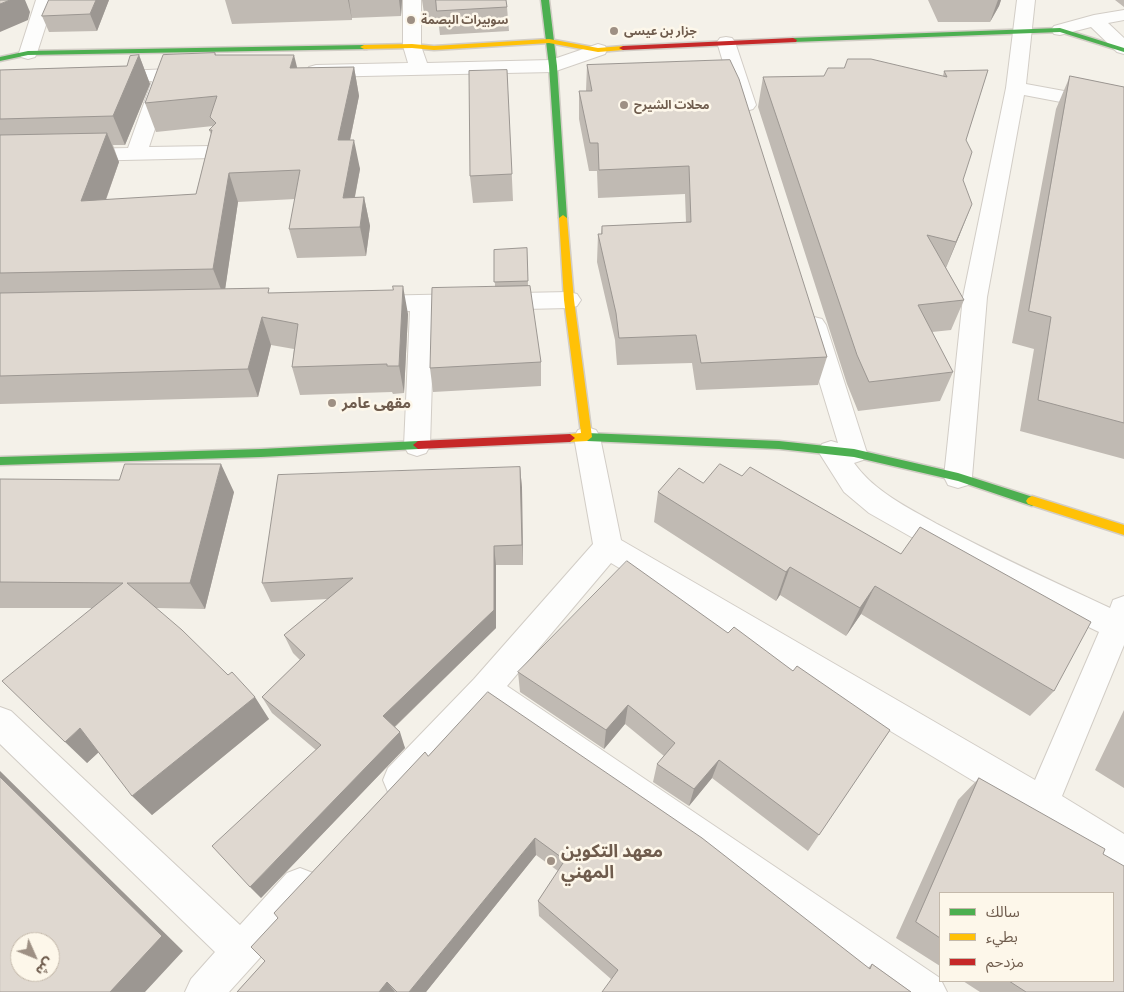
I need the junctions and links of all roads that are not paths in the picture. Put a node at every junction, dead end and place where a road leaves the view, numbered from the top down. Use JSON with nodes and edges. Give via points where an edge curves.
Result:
{"nodes":[{"id":1,"x":45,"y":0,"type":"edge"},
{"id":2,"x":412,"y":0,"type":"edge"},
{"id":3,"x":545,"y":0,"type":"edge"},
{"id":4,"x":1026,"y":0,"type":"edge"},
{"id":5,"x":1124,"y":15,"type":"edge"},
{"id":6,"x":1094,"y":20,"type":"junction"},
{"id":7,"x":1060,"y":30,"type":"junction"},
{"id":8,"x":1022,"y":32,"type":"junction"},
{"id":9,"x":549,"y":41,"type":"junction"},
{"id":10,"x":726,"y":42,"type":"junction"},
{"id":11,"x":412,"y":46,"type":"junction"},
{"id":12,"x":1124,"y":49,"type":"edge"},
{"id":13,"x":598,"y":50,"type":"junction"},
{"id":14,"x":28,"y":53,"type":"junction"},
{"id":15,"x":0,"y":59,"type":"edge"},
{"id":16,"x":553,"y":66,"type":"junction"},
{"id":17,"x":419,"y":69,"type":"junction"},
{"id":18,"x":301,"y":72,"type":"edge"},
{"id":19,"x":213,"y":74,"type":"edge"},
{"id":20,"x":164,"y":75,"type":"junction"},
{"id":21,"x":87,"y":76,"type":"edge"},
{"id":22,"x":1016,"y":88,"type":"junction"},
{"id":23,"x":1124,"y":108,"type":"edge"},
{"id":24,"x":752,"y":126,"type":"edge"},
{"id":25,"x":213,"y":152,"type":"edge"},
{"id":26,"x":136,"y":154,"type":"junction"},
{"id":27,"x":58,"y":156,"type":"edge"},
{"id":28,"x":569,"y":300,"type":"junction"},
{"id":29,"x":422,"y":303,"type":"junction"},
{"id":30,"x":808,"y":303,"type":"edge"},
{"id":31,"x":343,"y":304,"type":"edge"},
{"id":32,"x":586,"y":437,"type":"junction"},
{"id":33,"x":417,"y":446,"type":"junction"},
{"id":34,"x":843,"y":452,"type":"junction"},
{"id":35,"x":0,"y":461,"type":"edge"},
{"id":36,"x":958,"y":476,"type":"junction"},
{"id":37,"x":1124,"y":530,"type":"edge"},
{"id":38,"x":608,"y":547,"type":"junction"},
{"id":39,"x":1121,"y":618,"type":"edge"},
{"id":40,"x":485,"y":689,"type":"junction"},
{"id":41,"x":0,"y":722,"type":"edge"},
{"id":42,"x":383,"y":798,"type":"edge"},
{"id":43,"x":1042,"y":803,"type":"junction"},
{"id":44,"x":1124,"y":854,"type":"edge"},
{"id":45,"x":322,"y":863,"type":"edge"},
{"id":46,"x":240,"y":950,"type":"junction"},
{"id":47,"x":204,"y":992,"type":"edge"},
{"id":48,"x":928,"y":992,"type":"edge"}],
"edges":[{"from":1,"to":14,"type":"street"},
{"from":2,"to":11,"type":"street"},
{"from":3,"to":9,"type":"main road"},
{"from":4,"to":8,"type":"street"},
{"from":5,"to":6,"type":"street"},
{"from":6,"to":7,"type":"street"},
{"from":6,"to":12,"type":"street"},
{"from":7,"to":8,"type":"main road"},
{"from":7,"to":12,"type":"main road"},
{"from":8,"to":10,"type":"main road"},
{"from":8,"to":22,"type":"street"},
{"from":9,"to":11,"type":"main road","via":[[434,48]]},
{"from":9,"to":13,"type":"main road"},
{"from":9,"to":16,"type":"main road"},
{"from":10,"to":13,"type":"main road"},
{"from":10,"to":24,"type":"street"},
{"from":11,"to":14,"type":"main road"},
{"from":11,"to":17,"type":"street"},
{"from":13,"to":16,"type":"street"},
{"from":14,"to":15,"type":"main road"},
{"from":16,"to":17,"type":"street"},
{"from":16,"to":28,"type":"main road"},
{"from":17,"to":18,"type":"street"},
{"from":19,"to":20,"type":"street"},
{"from":20,"to":21,"type":"street"},
{"from":20,"to":26,"type":"street"},
{"from":22,"to":23,"type":"street"},
{"from":22,"to":36,"type":"street","via":[[975,297]]},
{"from":25,"to":26,"type":"street"},
{"from":26,"to":27,"type":"street"},
{"from":28,"to":29,"type":"street"},
{"from":28,"to":32,"type":"main road"},
{"from":29,"to":31,"type":"street"},
{"from":29,"to":33,"type":"street"},
{"from":30,"to":34,"type":"street"},
{"from":32,"to":33,"type":"main road"},
{"from":32,"to":34,"type":"main road","via":[[778,444]]},
{"from":32,"to":38,"type":"street"},
{"from":33,"to":35,"type":"main road"},
{"from":34,"to":36,"type":"main road"},
{"from":34,"to":39,"type":"street","via":[[854,484],[879,505],[974,558]]},
{"from":36,"to":37,"type":"main road"},
{"from":38,"to":40,"type":"street"},
{"from":38,"to":43,"type":"street"},
{"from":39,"to":43,"type":"street"},
{"from":40,"to":42,"type":"street"},
{"from":40,"to":48,"type":"street"},
{"from":41,"to":46,"type":"street"},
{"from":43,"to":44,"type":"street"},
{"from":45,"to":46,"type":"street"},
{"from":46,"to":47,"type":"street"}]}
